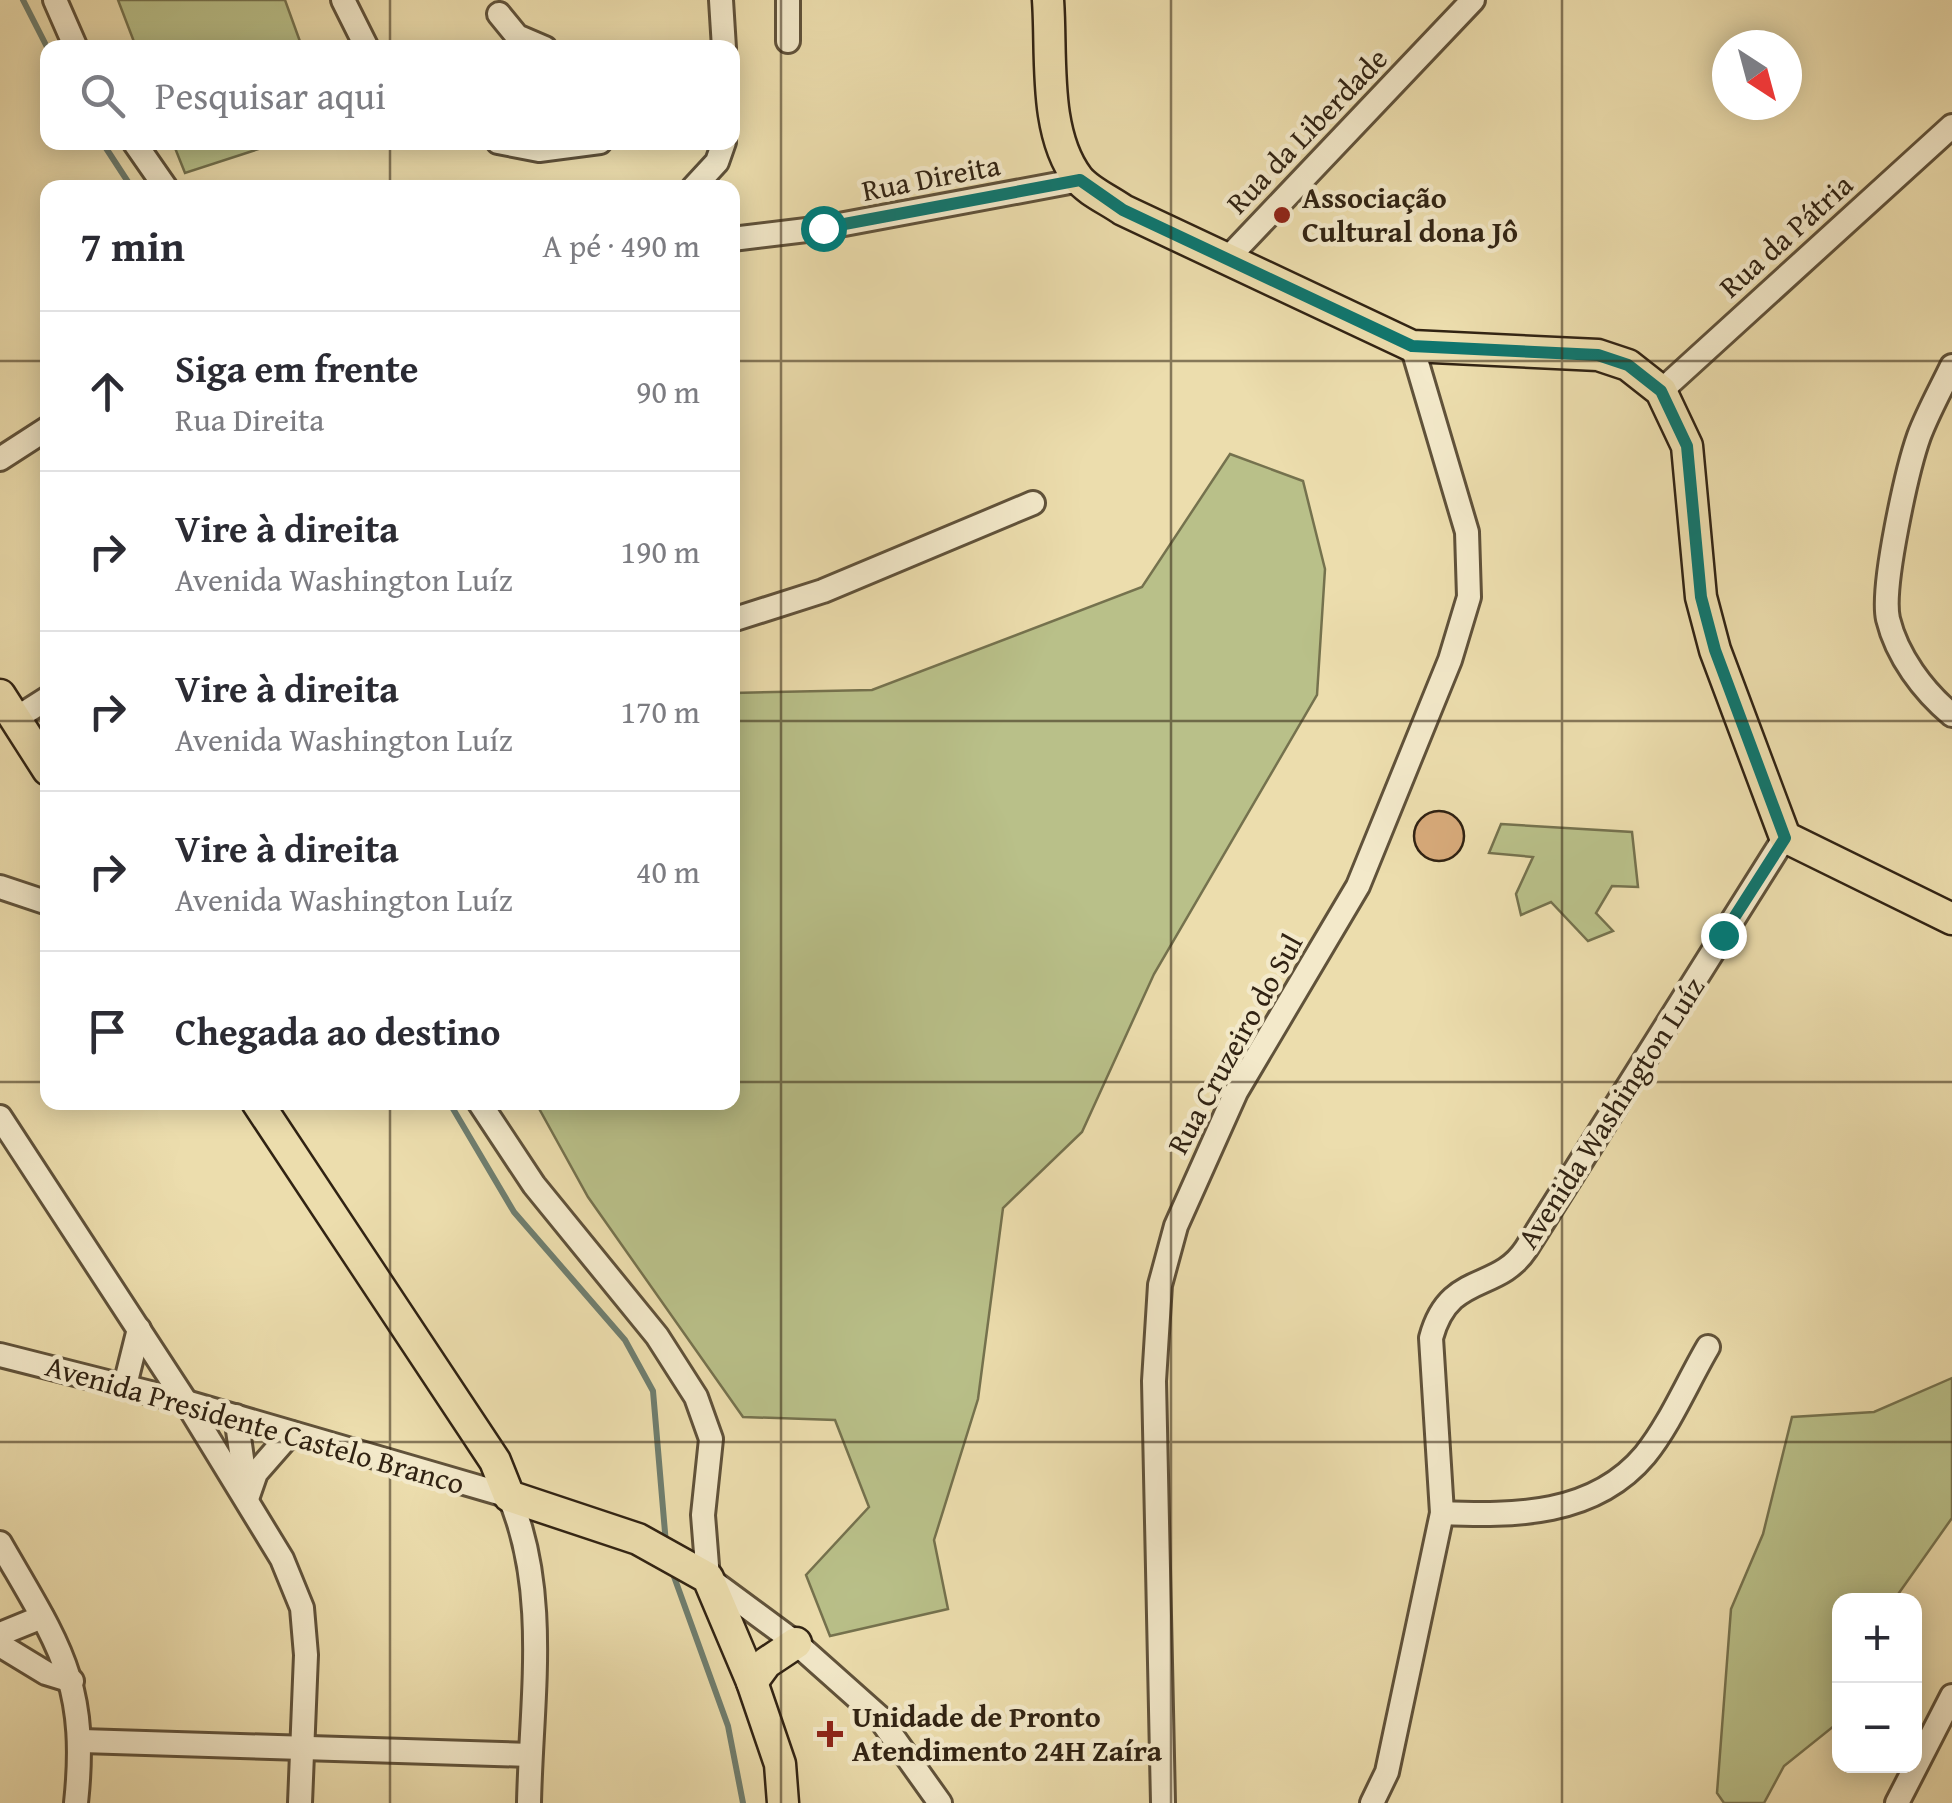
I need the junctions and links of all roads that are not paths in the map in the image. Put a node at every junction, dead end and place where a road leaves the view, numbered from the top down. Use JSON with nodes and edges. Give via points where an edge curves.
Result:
{"nodes":[{"id":1,"x":55,"y":0,"type":"edge"},
{"id":2,"x":343,"y":0,"type":"edge"},
{"id":3,"x":721,"y":0,"type":"edge"},
{"id":4,"x":788,"y":0,"type":"edge"},
{"id":5,"x":1048,"y":0,"type":"edge"},
{"id":6,"x":1473,"y":0,"type":"edge"},
{"id":7,"x":499,"y":14,"type":"dead end"},
{"id":8,"x":72,"y":40,"type":"edge"},
{"id":9,"x":363,"y":40,"type":"edge"},
{"id":10,"x":527,"y":40,"type":"edge"},
{"id":11,"x":724,"y":40,"type":"edge"},
{"id":12,"x":788,"y":41,"type":"dead end"},
{"id":13,"x":1952,"y":126,"type":"edge"},
{"id":14,"x":140,"y":150,"type":"edge"},
{"id":15,"x":721,"y":150,"type":"edge"},
{"id":16,"x":160,"y":180,"type":"edge"},
{"id":17,"x":700,"y":180,"type":"edge"},
{"id":18,"x":1080,"y":180,"type":"junction"},
{"id":19,"x":740,"y":238,"type":"edge"},
{"id":20,"x":1226,"y":260,"type":"junction"},
{"id":21,"x":1412,"y":346,"type":"junction"},
{"id":22,"x":1952,"y":366,"type":"edge"},
{"id":23,"x":1661,"y":391,"type":"junction"},
{"id":24,"x":40,"y":433,"type":"edge"},
{"id":25,"x":0,"y":459,"type":"edge"},
{"id":26,"x":1033,"y":503,"type":"dead end"},
{"id":27,"x":740,"y":620,"type":"edge"},
{"id":28,"x":40,"y":700,"type":"edge"},
{"id":29,"x":8,"y":707,"type":"edge"},
{"id":30,"x":1952,"y":714,"type":"edge"},
{"id":31,"x":40,"y":757,"type":"edge"},
{"id":32,"x":1785,"y":838,"type":"junction"},
{"id":33,"x":0,"y":887,"type":"edge"},
{"id":34,"x":40,"y":897,"type":"edge"},
{"id":35,"x":1952,"y":919,"type":"edge"},
{"id":36,"x":262,"y":1110,"type":"edge"},
{"id":37,"x":483,"y":1110,"type":"edge"},
{"id":38,"x":0,"y":1117,"type":"edge"},
{"id":39,"x":139,"y":1329,"type":"junction"},
{"id":40,"x":1708,"y":1347,"type":"dead end"},
{"id":41,"x":0,"y":1355,"type":"edge"},
{"id":42,"x":125,"y":1386,"type":"junction"},
{"id":43,"x":186,"y":1402,"type":"junction"},
{"id":44,"x":236,"y":1416,"type":"junction"},
{"id":45,"x":291,"y":1433,"type":"junction"},
{"id":46,"x":509,"y":1496,"type":"junction"},
{"id":47,"x":249,"y":1502,"type":"junction"},
{"id":48,"x":1442,"y":1512,"type":"junction"},
{"id":49,"x":0,"y":1543,"type":"edge"},
{"id":50,"x":708,"y":1578,"type":"junction"},
{"id":51,"x":42,"y":1617,"type":"junction"},
{"id":52,"x":0,"y":1634,"type":"edge"},
{"id":53,"x":796,"y":1643,"type":"junction"},
{"id":54,"x":0,"y":1645,"type":"edge"},
{"id":55,"x":72,"y":1681,"type":"junction"},
{"id":56,"x":752,"y":1682,"type":"junction"},
{"id":57,"x":1952,"y":1696,"type":"edge"},
{"id":58,"x":82,"y":1741,"type":"junction"},
{"id":59,"x":301,"y":1749,"type":"junction"},
{"id":60,"x":530,"y":1755,"type":"junction"},
{"id":61,"x":76,"y":1803,"type":"edge"},
{"id":62,"x":300,"y":1803,"type":"edge"},
{"id":63,"x":529,"y":1803,"type":"edge"},
{"id":64,"x":783,"y":1803,"type":"edge"},
{"id":65,"x":940,"y":1803,"type":"edge"},
{"id":66,"x":1163,"y":1803,"type":"edge"},
{"id":67,"x":1372,"y":1803,"type":"edge"},
{"id":68,"x":1897,"y":1803,"type":"edge"}],
"edges":[{"from":1,"to":8,"type":"street"},
{"from":2,"to":9,"type":"street"},
{"from":3,"to":11,"type":"street"},
{"from":4,"to":12,"type":"street"},
{"from":5,"to":18,"type":"main road","via":[[1056,118]]},
{"from":6,"to":20,"type":"street","name":"Rua da Liberdade"},
{"from":7,"to":10,"type":"street"},
{"from":13,"to":23,"type":"street","name":"Rua da Pátria"},
{"from":14,"to":16,"type":"street"},
{"from":15,"to":17,"type":"street"},
{"from":18,"to":19,"type":"street","name":"Rua Direita"},
{"from":18,"to":20,"type":"main road","via":[[1123,210]]},
{"from":20,"to":21,"type":"main road"},
{"from":21,"to":23,"type":"main road","via":[[1598,355],[1628,365]]},
{"from":21,"to":66,"type":"street","name":"Rua Cruzeiro do Sul","via":[[1468,532],[1469,596],[1443,678],[1358,886],[1236,1092],[1176,1226],[1160,1286],[1154,1381]]},
{"from":22,"to":30,"type":"street","via":[[1918,438],[1886,600],[1888,620],[1914,673]]},
{"from":23,"to":32,"type":"main road","via":[[1687,446],[1701,597],[1715,650]]},
{"from":24,"to":25,"type":"street"},
{"from":26,"to":27,"type":"street"},
{"from":28,"to":29,"type":"street"},
{"from":29,"to":31,"type":"main road"},
{"from":32,"to":35,"type":"main road"},
{"from":32,"to":48,"type":"street","name":"Avenida Washington Luíz","via":[[1521,1256],[1449,1299],[1437,1316],[1431,1338]]},
{"from":33,"to":34,"type":"street"},
{"from":36,"to":46,"type":"main road","name":"Avenida Presidente Castelo Branco","via":[[495,1461]]},
{"from":37,"to":50,"type":"street","via":[[534,1185],[658,1336],[696,1396],[711,1439],[703,1516]]},
{"from":38,"to":39,"type":"street"},
{"from":39,"to":42,"type":"street"},
{"from":39,"to":43,"type":"street"},
{"from":40,"to":48,"type":"street","via":[[1645,1455],[1607,1487],[1539,1513]]},
{"from":41,"to":42,"type":"street","name":"Avenida Presidente Castelo Branco"},
{"from":42,"to":43,"type":"street","name":"Avenida Presidente Castelo Branco"},
{"from":43,"to":44,"type":"street","name":"Avenida Presidente Castelo Branco"},
{"from":43,"to":47,"type":"street"},
{"from":44,"to":45,"type":"street","name":"Avenida Presidente Castelo Branco"},
{"from":44,"to":47,"type":"street"},
{"from":45,"to":46,"type":"street","name":"Avenida Presidente Castelo Branco"},
{"from":45,"to":47,"type":"street","via":[[256,1473]]},
{"from":46,"to":50,"type":"main road","via":[[638,1539]]},
{"from":46,"to":60,"type":"street","name":"Avenida Presidente Castelo Branco","via":[[534,1583]]},
{"from":47,"to":59,"type":"street","via":[[302,1608]]},
{"from":48,"to":67,"type":"street","name":"Avenida Washington Luíz","via":[[1387,1772]]},
{"from":49,"to":51,"type":"street"},
{"from":50,"to":53,"type":"street"},
{"from":50,"to":56,"type":"main road"},
{"from":51,"to":52,"type":"street"},
{"from":51,"to":55,"type":"street"},
{"from":53,"to":56,"type":"main road"},
{"from":53,"to":65,"type":"street","via":[[878,1716]]},
{"from":54,"to":55,"type":"street","via":[[46,1674]]},
{"from":55,"to":58,"type":"street"},
{"from":56,"to":64,"type":"main road","via":[[780,1764]]},
{"from":57,"to":68,"type":"street"},
{"from":58,"to":59,"type":"street"},
{"from":58,"to":61,"type":"street"},
{"from":59,"to":60,"type":"street"},
{"from":59,"to":62,"type":"street"},
{"from":60,"to":63,"type":"street","name":"Avenida Presidente Castelo Branco"}]}
